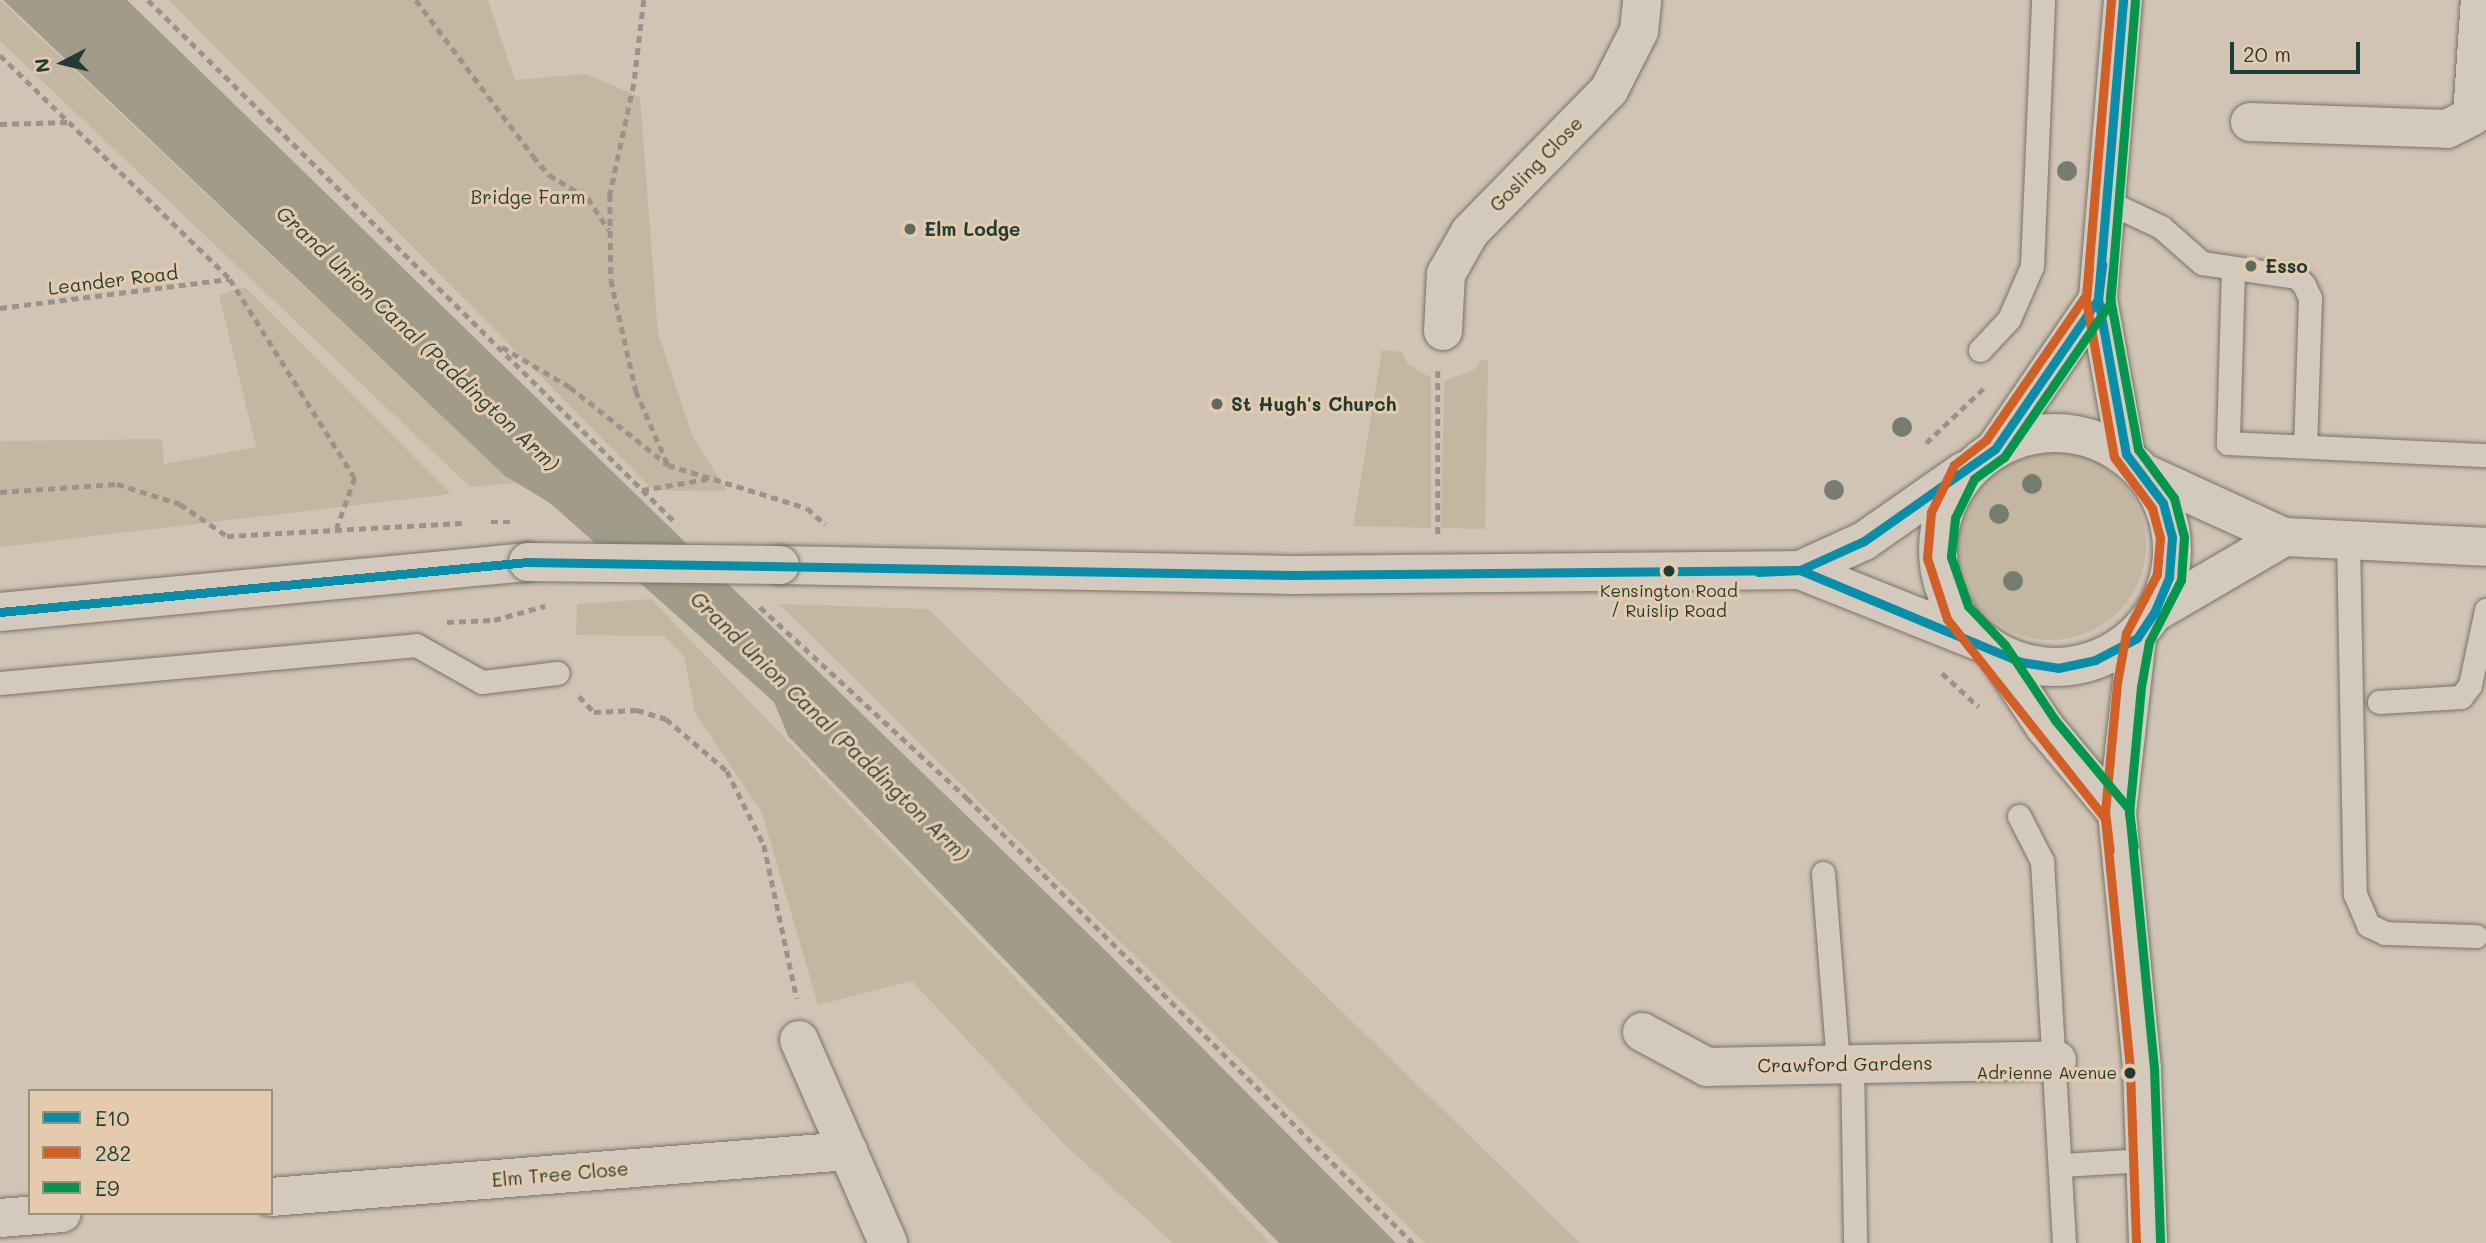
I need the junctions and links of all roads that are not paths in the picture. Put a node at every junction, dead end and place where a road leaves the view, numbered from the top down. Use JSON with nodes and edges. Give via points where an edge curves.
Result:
{"nodes":[{"id":1,"x":1642,"y":0,"type":"edge"},
{"id":2,"x":2043,"y":0,"type":"edge"},
{"id":3,"x":2123,"y":0,"type":"edge"},
{"id":4,"x":2480,"y":0,"type":"edge"},
{"id":5,"x":2250,"y":121,"type":"dead end"},
{"id":6,"x":2108,"y":202,"type":"junction"},
{"id":7,"x":2233,"y":270,"type":"junction"},
{"id":8,"x":2098,"y":299,"type":"junction"},
{"id":9,"x":1443,"y":331,"type":"dead end"},
{"id":10,"x":1979,"y":350,"type":"dead end"},
{"id":11,"x":2305,"y":446,"type":"junction"},
{"id":12,"x":1995,"y":449,"type":"junction"},
{"id":13,"x":2486,"y":455,"type":"edge"},
{"id":14,"x":2135,"y":463,"type":"junction"},
{"id":15,"x":1964,"y":471,"type":"junction"},
{"id":16,"x":2284,"y":537,"type":"junction"},
{"id":17,"x":2348,"y":540,"type":"junction"},
{"id":18,"x":2486,"y":547,"type":"edge"},
{"id":19,"x":1800,"y":570,"type":"junction"},
{"id":20,"x":2486,"y":610,"type":"edge"},
{"id":21,"x":0,"y":612,"type":"edge"},
{"id":22,"x":2146,"y":626,"type":"junction"},
{"id":23,"x":1987,"y":647,"type":"junction"},
{"id":24,"x":557,"y":673,"type":"road end"},
{"id":25,"x":0,"y":683,"type":"edge"},
{"id":26,"x":2379,"y":702,"type":"dead end"},
{"id":27,"x":2117,"y":813,"type":"junction"},
{"id":28,"x":2019,"y":816,"type":"dead end"},
{"id":29,"x":1823,"y":873,"type":"dead end"},
{"id":30,"x":2476,"y":936,"type":"dead end"},
{"id":31,"x":1642,"y":1032,"type":"dead end"},
{"id":32,"x":799,"y":1040,"type":"road end"},
{"id":33,"x":2057,"y":1060,"type":"junction"},
{"id":34,"x":1845,"y":1064,"type":"junction"},
{"id":35,"x":848,"y":1151,"type":"junction"},
{"id":36,"x":2146,"y":1160,"type":"junction"},
{"id":37,"x":2061,"y":1165,"type":"junction"},
{"id":38,"x":273,"y":1197,"type":"edge"},
{"id":39,"x":37,"y":1215,"type":"edge"},
{"id":40,"x":0,"y":1218,"type":"edge"},
{"id":41,"x":888,"y":1243,"type":"edge"},
{"id":42,"x":1855,"y":1243,"type":"edge"},
{"id":43,"x":2064,"y":1243,"type":"edge"},
{"id":44,"x":2148,"y":1243,"type":"edge"}],
"edges":[{"from":1,"to":9,"type":"street","name":"Gosling Close","via":[[1639,31],[1609,90],[1470,232],[1446,274]]},
{"from":2,"to":10,"type":"lane","via":[[2032,266],[2009,319]]},
{"from":3,"to":6,"type":"street"},
{"from":4,"to":5,"type":"street","via":[[2472,116],[2446,129]]},
{"from":6,"to":7,"type":"lane","via":[[2161,227],[2202,263]]},
{"from":6,"to":8,"type":"street"},
{"from":7,"to":11,"type":"lane","via":[[2297,277],[2310,298]]},
{"from":7,"to":11,"type":"lane","via":[[2228,443]]},
{"from":8,"to":12,"type":"street"},
{"from":8,"to":14,"type":"street"},
{"from":11,"to":13,"type":"lane"},
{"from":12,"to":14,"type":"street","via":[[2057,432],[2089,436]]},
{"from":12,"to":15,"type":"street"},
{"from":14,"to":16,"type":"street"},
{"from":14,"to":22,"type":"street","via":[[2163,503],[2172,537],[2169,577]]},
{"from":15,"to":19,"type":"street","via":[[1864,541]]},
{"from":15,"to":23,"type":"street","via":[[1943,515],[1938,558],[1946,592]]},
{"from":16,"to":17,"type":"street"},
{"from":16,"to":22,"type":"street"},
{"from":17,"to":18,"type":"street"},
{"from":17,"to":30,"type":"lane","via":[[2355,894],[2368,925],[2385,933]]},
{"from":19,"to":21,"type":"street","bridge":true,"via":[[1292,575],[528,562]]},
{"from":19,"to":23,"type":"street"},
{"from":20,"to":26,"type":"lane","via":[[2470,685],[2461,697]]},
{"from":22,"to":23,"type":"street","via":[[2095,660],[2058,668]]},
{"from":22,"to":27,"type":"street"},
{"from":23,"to":27,"type":"street","via":[[2045,727]]},
{"from":24,"to":25,"type":"lane","via":[[482,682],[416,645]]},
{"from":27,"to":36,"type":"street","via":[[2134,963]]},
{"from":28,"to":33,"type":"lane","via":[[2042,861]]},
{"from":29,"to":34,"type":"lane"},
{"from":31,"to":34,"type":"street","name":"Crawford Gardens","via":[[1707,1067]]},
{"from":32,"to":35,"type":"street"},
{"from":33,"to":34,"type":"street","name":"Crawford Gardens"},
{"from":33,"to":37,"type":"lane"},
{"from":34,"to":42,"type":"lane"},
{"from":35,"to":38,"type":"street","name":"Elm Tree Close"},
{"from":35,"to":41,"type":"street"},
{"from":36,"to":37,"type":"lane"},
{"from":36,"to":44,"type":"street"},
{"from":37,"to":43,"type":"lane"},
{"from":39,"to":40,"type":"street"}]}
